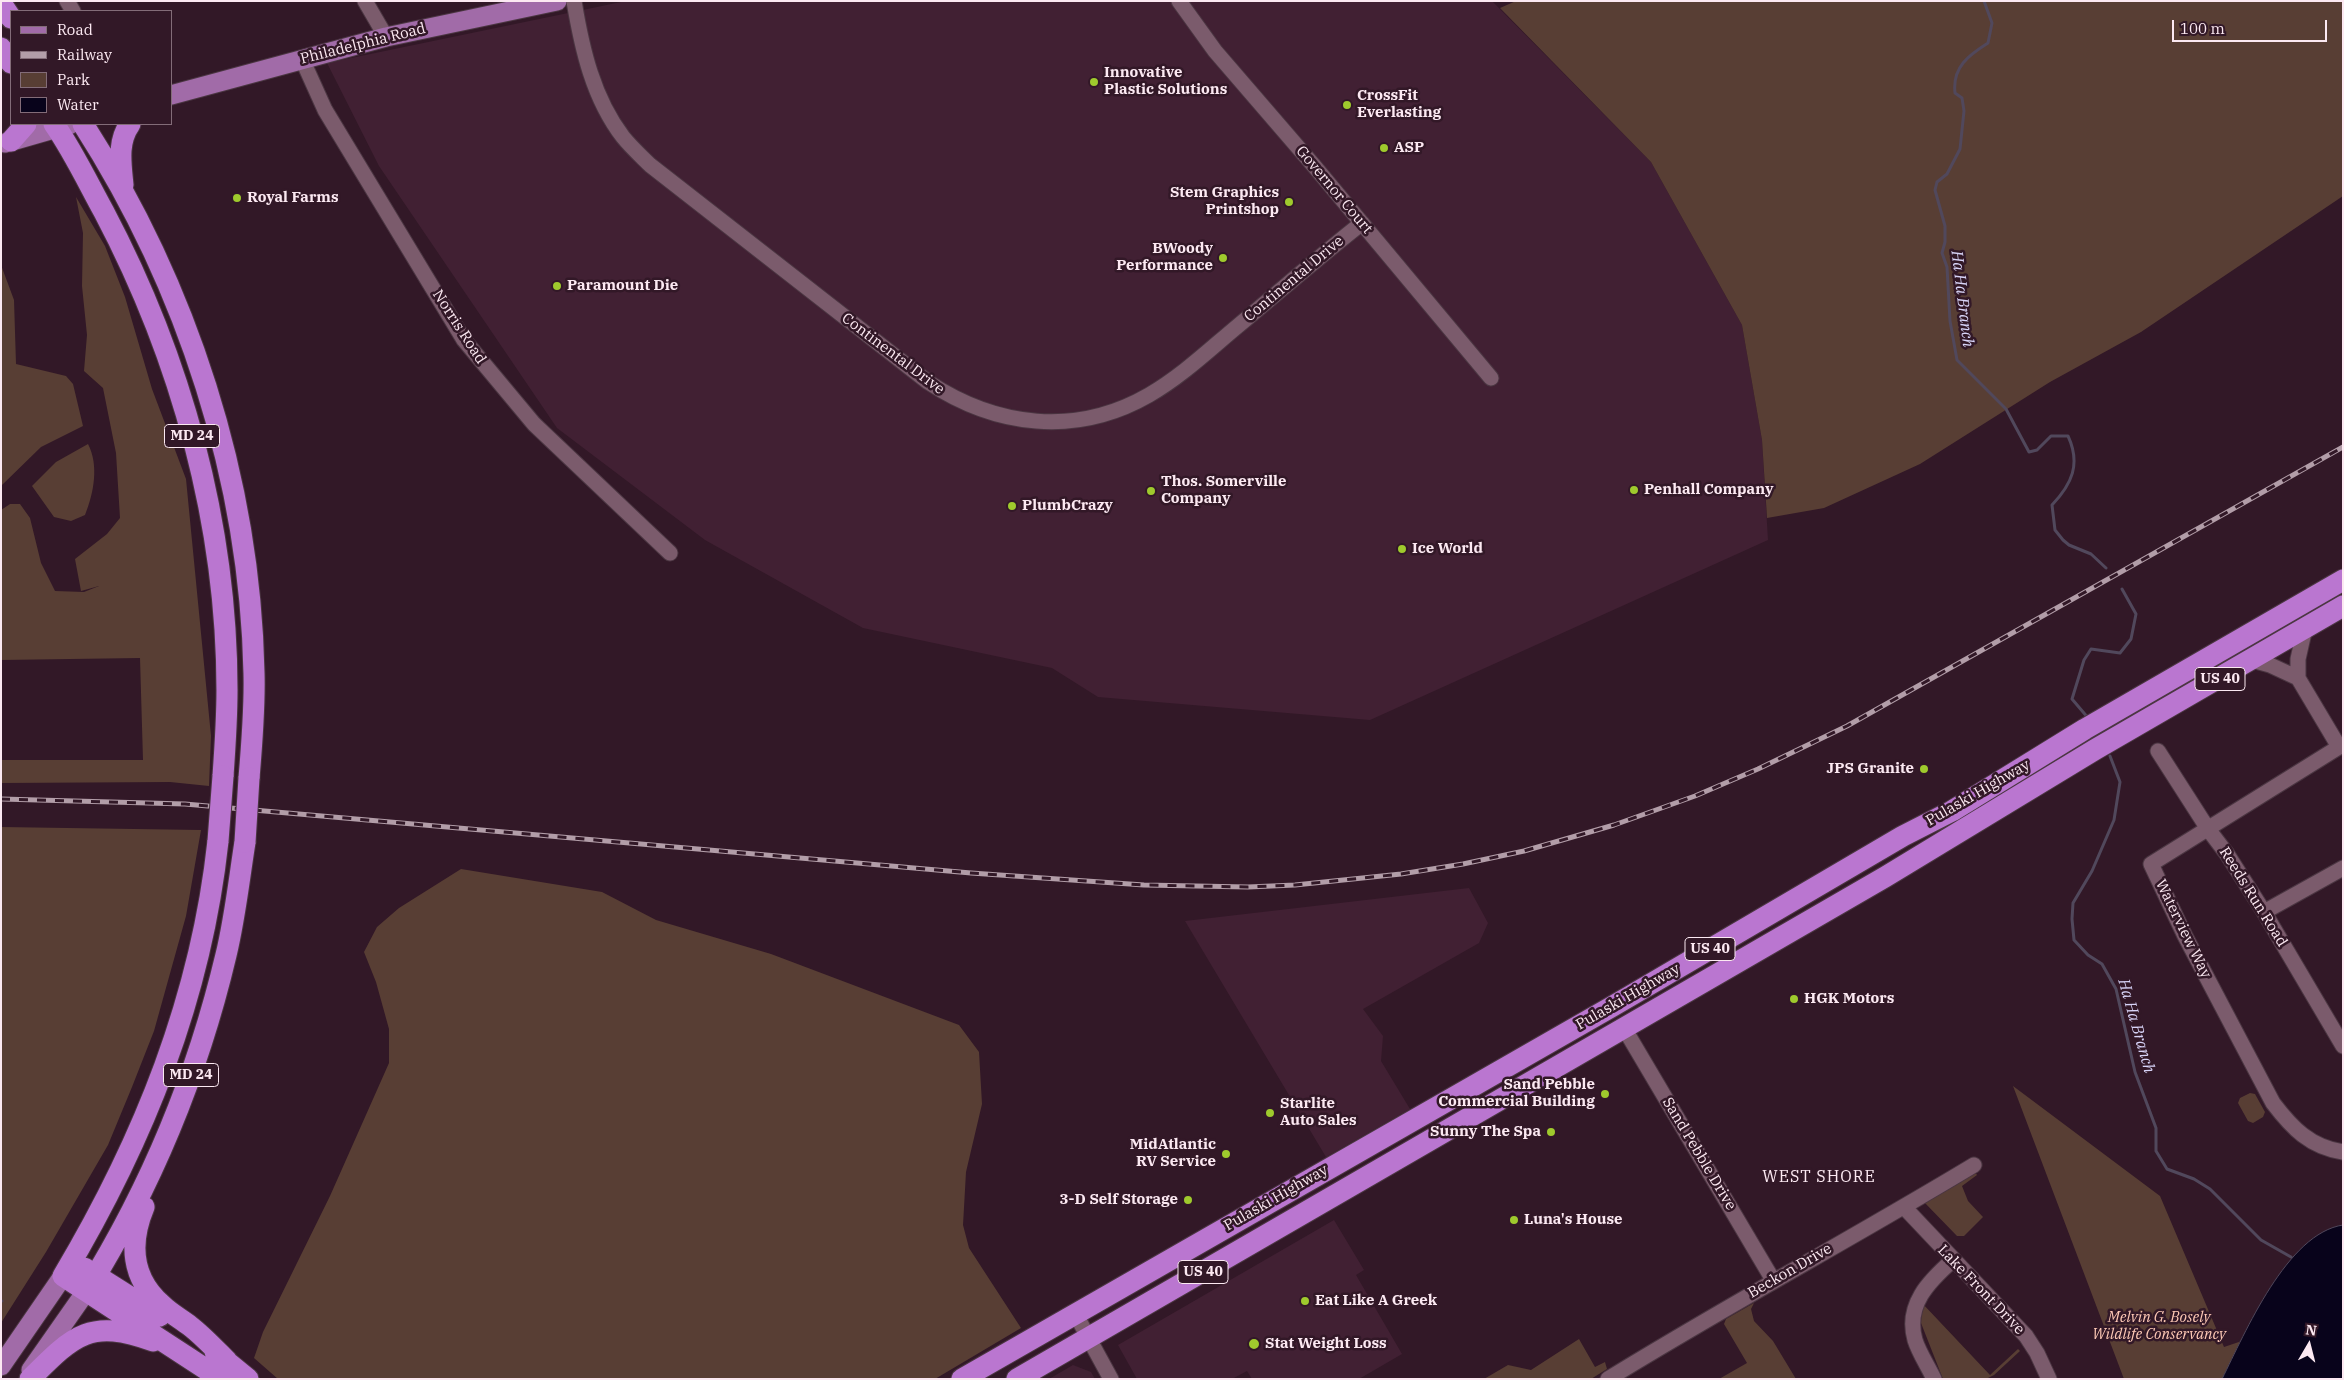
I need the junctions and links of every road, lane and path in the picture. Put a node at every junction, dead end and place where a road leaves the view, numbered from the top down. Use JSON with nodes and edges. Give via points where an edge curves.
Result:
{"nodes":[{"id":1,"x":365,"y":1,"type":"edge"},
{"id":2,"x":557,"y":1,"type":"edge"},
{"id":3,"x":574,"y":1,"type":"edge"},
{"id":4,"x":1179,"y":1,"type":"edge"},
{"id":5,"x":1,"y":3,"type":"edge"},
{"id":6,"x":10,"y":16,"type":"edge"},
{"id":7,"x":386,"y":38,"type":"junction"},
{"id":8,"x":1,"y":48,"type":"edge"},
{"id":9,"x":302,"y":59,"type":"junction"},
{"id":10,"x":10,"y":62,"type":"edge"},
{"id":11,"x":172,"y":95,"type":"edge"},
{"id":12,"x":25,"y":125,"type":"edge"},
{"id":13,"x":61,"y":125,"type":"edge"},
{"id":14,"x":84,"y":125,"type":"edge"},
{"id":15,"x":129,"y":125,"type":"edge"},
{"id":16,"x":6,"y":143,"type":"edge"},
{"id":17,"x":124,"y":192,"type":"junction"},
{"id":18,"x":1362,"y":223,"type":"junction"},
{"id":19,"x":1491,"y":378,"type":"dead end"},
{"id":20,"x":670,"y":553,"type":"dead end"},
{"id":21,"x":2343,"y":580,"type":"edge"},
{"id":22,"x":2343,"y":606,"type":"edge"},
{"id":23,"x":2305,"y":628,"type":"junction"},
{"id":24,"x":2252,"y":660,"type":"junction"},
{"id":25,"x":2298,"y":678,"type":"junction"},
{"id":26,"x":2158,"y":751,"type":"dead end"},
{"id":27,"x":2208,"y":829,"type":"junction"},
{"id":28,"x":2341,"y":873,"type":"edge"},
{"id":29,"x":2264,"y":912,"type":"junction"},
{"id":30,"x":1624,"y":1028,"type":"junction"},
{"id":31,"x":2343,"y":1046,"type":"edge"},
{"id":32,"x":2343,"y":1152,"type":"edge"},
{"id":33,"x":158,"y":1155,"type":"junction"},
{"id":34,"x":1974,"y":1166,"type":"dead end"},
{"id":35,"x":1904,"y":1207,"type":"junction"},
{"id":36,"x":1953,"y":1260,"type":"junction"},
{"id":37,"x":68,"y":1268,"type":"junction"},
{"id":38,"x":1773,"y":1280,"type":"junction"},
{"id":39,"x":91,"y":1283,"type":"junction"},
{"id":40,"x":1075,"y":1313,"type":"junction"},
{"id":41,"x":1088,"y":1337,"type":"junction"},
{"id":42,"x":183,"y":1352,"type":"junction"},
{"id":43,"x":1,"y":1366,"type":"edge"},
{"id":44,"x":224,"y":1370,"type":"edge"},
{"id":45,"x":25,"y":1379,"type":"edge"},
{"id":46,"x":30,"y":1379,"type":"edge"},
{"id":47,"x":248,"y":1379,"type":"edge"},
{"id":48,"x":962,"y":1379,"type":"edge"},
{"id":49,"x":1017,"y":1379,"type":"edge"},
{"id":50,"x":1112,"y":1379,"type":"edge"},
{"id":51,"x":1608,"y":1379,"type":"edge"},
{"id":52,"x":1934,"y":1379,"type":"edge"},
{"id":53,"x":2049,"y":1379,"type":"edge"}],
"edges":[{"from":1,"to":7,"type":"street"},
{"from":2,"to":7,"type":"main road","name":"Philadelphia Road"},
{"from":3,"to":18,"type":"street","name":"Continental Drive","via":[[584,52],[596,90],[624,139],[650,165],[928,382],[950,397],[990,413],[1028,421],[1070,422],[1103,415],[1137,402],[1170,382]]},
{"from":4,"to":18,"type":"street","name":"Governor Court","via":[[1216,51]]},
{"from":5,"to":6,"type":"highway"},
{"from":7,"to":9,"type":"main road","name":"Philadelphia Road"},
{"from":8,"to":10,"type":"highway"},
{"from":9,"to":11,"type":"main road","name":"Philadelphia Road"},
{"from":9,"to":20,"type":"street","name":"Norris Road","via":[[325,110],[464,340],[534,424]]},
{"from":12,"to":16,"type":"highway"},
{"from":13,"to":16,"type":"main road"},
{"from":13,"to":37,"type":"highway","number":"MD 24","bridge":true,"via":[[137,280],[169,360],[191,429],[215,542],[227,690],[214,876],[204,934],[179,1028],[131,1151]]},
{"from":14,"to":17,"type":"highway","number":"MD 24"},
{"from":15,"to":17,"type":"highway","via":[[121,147]]},
{"from":17,"to":33,"type":"highway","number":"MD 24","bridge":true,"via":[[177,307],[212,406],[231,485],[251,616],[254,706],[245,842],[232,929],[214,1004],[190,1076]]},
{"from":18,"to":19,"type":"street","name":"Governor Court"},
{"from":21,"to":40,"type":"highway","name":"Pulaski Highway","number":"US 40","via":[[1952,811],[1903,836],[1613,1006]]},
{"from":22,"to":23,"type":"highway","name":"Pulaski Highway","number":"US 40"},
{"from":23,"to":24,"type":"highway","name":"Pulaski Highway","number":"US 40"},
{"from":23,"to":25,"type":"street","via":[[2298,659]]},
{"from":24,"to":25,"type":"street"},
{"from":24,"to":30,"type":"highway","name":"Pulaski Highway","number":"US 40"},
{"from":25,"to":27,"type":"street","name":"Waterview Way","via":[[2339,746]]},
{"from":26,"to":27,"type":"street","name":"Reeds Run Road"},
{"from":27,"to":29,"type":"street","name":"Reeds Run Road","via":[[2228,854]]},
{"from":27,"to":32,"type":"street","name":"Waterview Way","via":[[2151,864],[2273,1103],[2302,1136],[2320,1146]]},
{"from":28,"to":29,"type":"street"},
{"from":29,"to":31,"type":"street","name":"Reeds Run Road"},
{"from":30,"to":38,"type":"street","name":"Sand Pebble Drive"},
{"from":30,"to":41,"type":"highway","name":"Pulaski Highway","number":"US 40"},
{"from":33,"to":39,"type":"highway","number":"MD 24"},
{"from":33,"to":44,"type":"highway","via":[[135,1233],[133,1252],[136,1266],[149,1293],[192,1327]]},
{"from":34,"to":35,"type":"street","name":"Beckon Drive"},
{"from":35,"to":36,"type":"street","name":"Lake Front Drive"},
{"from":35,"to":38,"type":"street","name":"Beckon Drive"},
{"from":36,"to":52,"type":"street","via":[[1928,1283],[1915,1309],[1915,1340]]},
{"from":36,"to":53,"type":"street","name":"Lake Front Drive","via":[[2026,1336]]},
{"from":37,"to":39,"type":"highway"},
{"from":37,"to":43,"type":"main road","number":"MD 24"},
{"from":38,"to":51,"type":"street","name":"Beckon Drive"},
{"from":39,"to":42,"type":"highway"},
{"from":39,"to":44,"type":"highway","via":[[177,1326]]},
{"from":39,"to":45,"type":"main road","number":"MD 24"},
{"from":40,"to":41,"type":"street"},
{"from":40,"to":48,"type":"highway","name":"Pulaski Highway","number":"US 40"},
{"from":41,"to":49,"type":"highway","name":"Pulaski Highway","number":"US 40"},
{"from":41,"to":50,"type":"street"},
{"from":42,"to":44,"type":"highway"},
{"from":42,"to":46,"type":"highway","via":[[141,1337],[103,1330],[75,1338]]},
{"from":44,"to":47,"type":"highway"}]}
